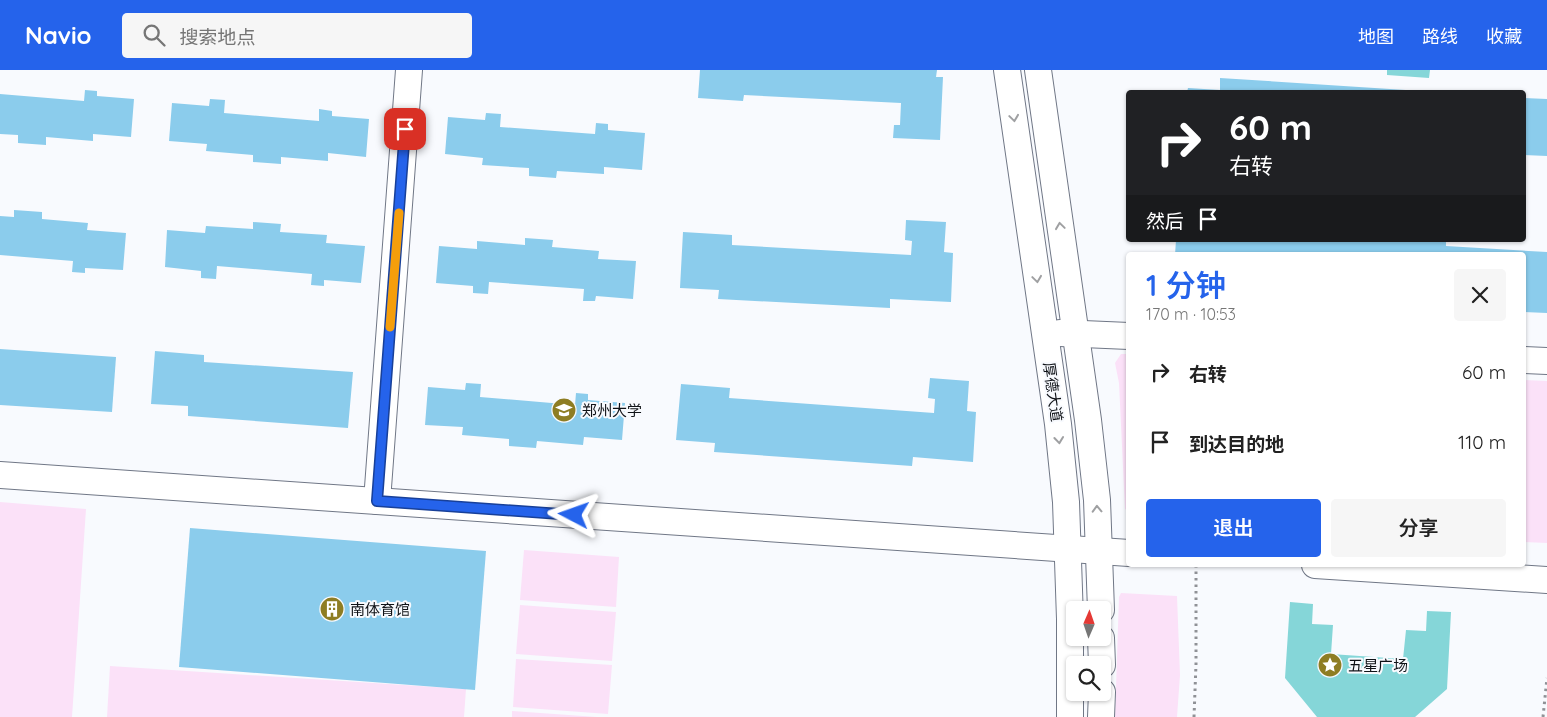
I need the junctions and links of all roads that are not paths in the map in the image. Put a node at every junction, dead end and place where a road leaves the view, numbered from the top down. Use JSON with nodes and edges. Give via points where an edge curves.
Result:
{"nodes":[{"id":1,"x":409,"y":70,"type":"edge"},
{"id":2,"x":1006,"y":70,"type":"edge"},
{"id":3,"x":1038,"y":70,"type":"edge"},
{"id":4,"x":1044,"y":332,"type":"junction"},
{"id":5,"x":1076,"y":333,"type":"junction"},
{"id":6,"x":1126,"y":336,"type":"edge"},
{"id":7,"x":1526,"y":360,"type":"edge"},
{"id":8,"x":1547,"y":361,"type":"edge"},
{"id":9,"x":0,"y":475,"type":"edge"},
{"id":10,"x":377,"y":501,"type":"junction"},
{"id":11,"x":1068,"y":548,"type":"junction"},
{"id":12,"x":1099,"y":551,"type":"junction"},
{"id":13,"x":1126,"y":553,"type":"edge"},
{"id":14,"x":1346,"y":567,"type":"edge"},
{"id":15,"x":1547,"y":580,"type":"edge"},
{"id":16,"x":1101,"y":601,"type":"edge"},
{"id":17,"x":1102,"y":701,"type":"edge"},
{"id":18,"x":1070,"y":717,"type":"edge"},
{"id":19,"x":1101,"y":717,"type":"edge"}],
"edges":[{"from":1,"to":10,"type":"lane"},
{"from":2,"to":4,"type":"lane","name":"厚德大道","one_way":true},
{"from":5,"to":3,"type":"lane","name":"厚德大道","one_way":true},
{"from":4,"to":5,"type":"lane"},
{"from":4,"to":11,"type":"lane","name":"厚德大道","one_way":true,"via":[[1058,424]]},
{"from":5,"to":6,"type":"lane"},
{"from":12,"to":5,"type":"lane","name":"厚德大道","one_way":true,"via":[[1097,500]]},
{"from":7,"to":8,"type":"lane"},
{"from":9,"to":10,"type":"lane"},
{"from":10,"to":11,"type":"lane"},
{"from":11,"to":12,"type":"lane"},
{"from":11,"to":18,"type":"lane","name":"厚德大道"},
{"from":12,"to":13,"type":"lane"},
{"from":12,"to":16,"type":"lane","name":"厚德大道"},
{"from":14,"to":15,"type":"lane"},
{"from":17,"to":19,"type":"lane"}]}
